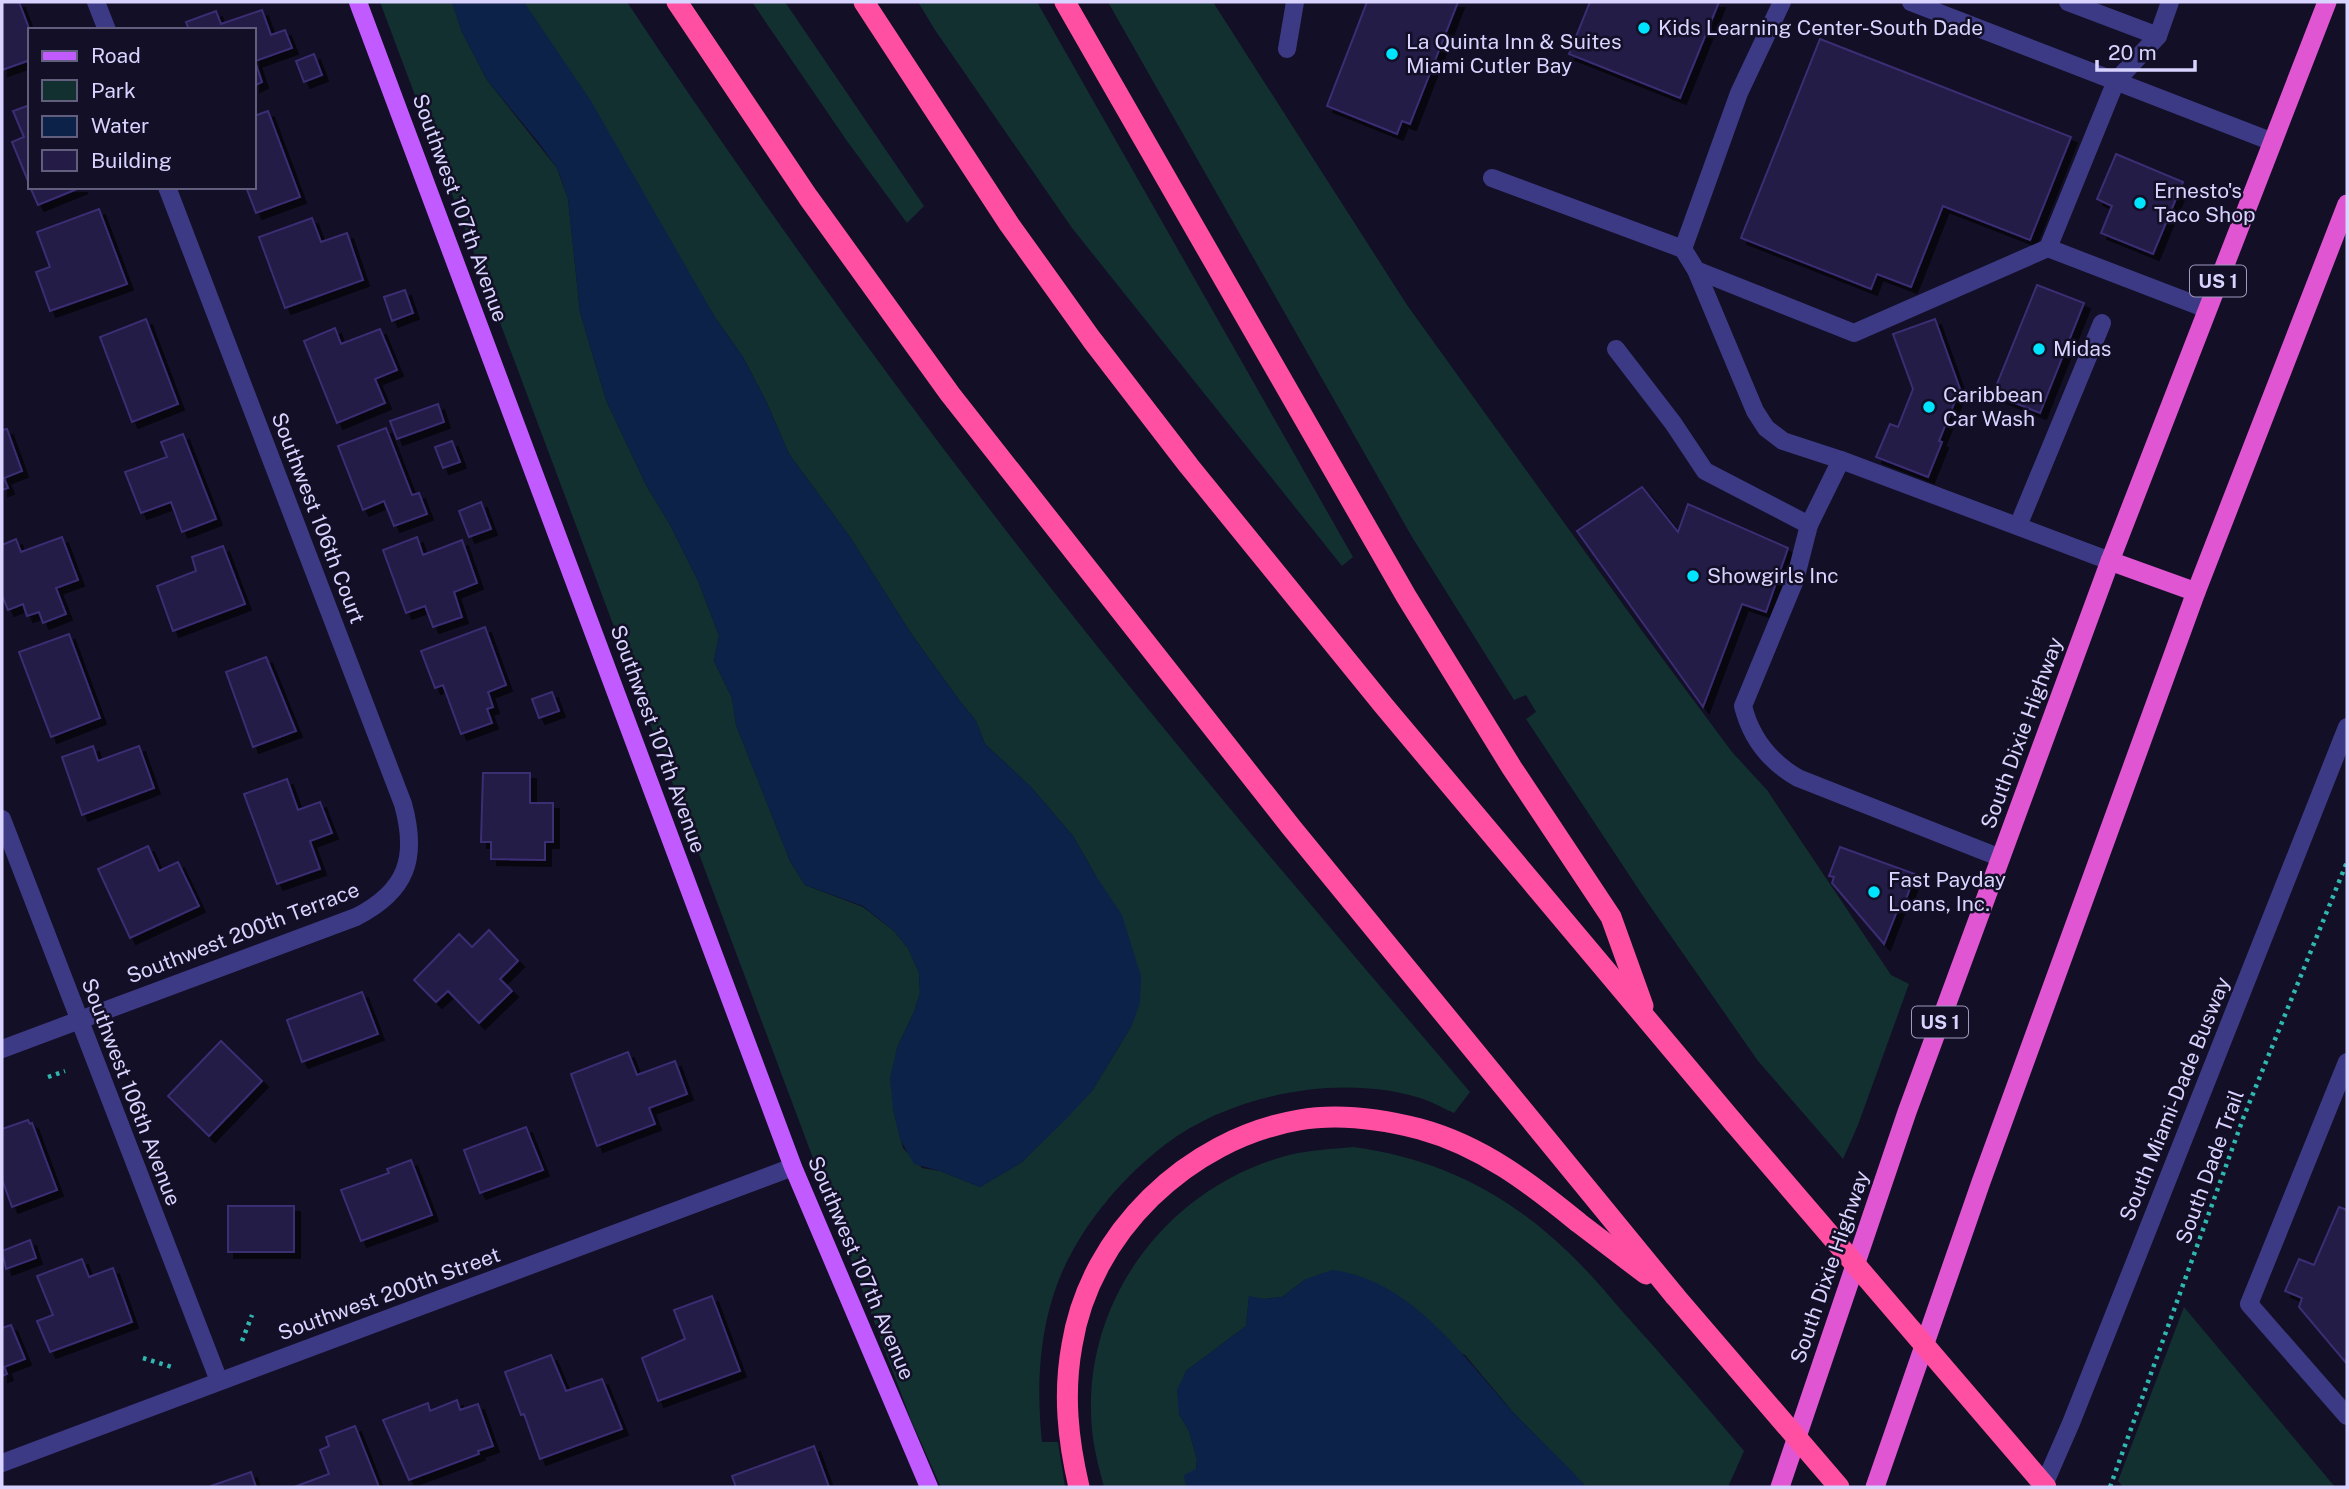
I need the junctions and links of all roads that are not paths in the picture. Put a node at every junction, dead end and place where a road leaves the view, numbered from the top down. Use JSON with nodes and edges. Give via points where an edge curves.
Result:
{"nodes":[{"id":1,"x":96,"y":2,"type":"edge"},
{"id":2,"x":358,"y":2,"type":"edge"},
{"id":3,"x":677,"y":2,"type":"edge"},
{"id":4,"x":864,"y":2,"type":"edge"},
{"id":5,"x":1065,"y":2,"type":"edge"},
{"id":6,"x":1294,"y":2,"type":"edge"},
{"id":7,"x":1782,"y":2,"type":"edge"},
{"id":8,"x":1911,"y":2,"type":"edge"},
{"id":9,"x":2068,"y":2,"type":"edge"},
{"id":10,"x":2170,"y":2,"type":"edge"},
{"id":11,"x":2327,"y":2,"type":"edge"},
{"id":12,"x":106,"y":28,"type":"edge"},
{"id":13,"x":2158,"y":36,"type":"junction"},
{"id":14,"x":1287,"y":49,"type":"dead end"},
{"id":15,"x":2116,"y":81,"type":"junction"},
{"id":16,"x":2273,"y":142,"type":"junction"},
{"id":17,"x":1492,"y":178,"type":"dead end"},
{"id":18,"x":168,"y":189,"type":"edge"},
{"id":19,"x":2347,"y":204,"type":"edge"},
{"id":20,"x":2048,"y":247,"type":"junction"},
{"id":21,"x":1683,"y":249,"type":"junction"},
{"id":22,"x":1696,"y":270,"type":"junction"},
{"id":23,"x":2207,"y":309,"type":"junction"},
{"id":24,"x":2102,"y":323,"type":"dead end"},
{"id":25,"x":1616,"y":349,"type":"dead end"},
{"id":26,"x":1841,"y":460,"type":"junction"},
{"id":27,"x":1809,"y":525,"type":"junction"},
{"id":28,"x":2018,"y":526,"type":"junction"},
{"id":29,"x":2110,"y":561,"type":"junction"},
{"id":30,"x":2196,"y":592,"type":"junction"},
{"id":31,"x":2347,"y":727,"type":"edge"},
{"id":32,"x":2,"y":819,"type":"edge"},
{"id":33,"x":2001,"y":858,"type":"junction"},
{"id":34,"x":407,"y":867,"type":"joint"},
{"id":35,"x":78,"y":1020,"type":"junction"},
{"id":36,"x":1648,"y":1021,"type":"junction"},
{"id":37,"x":2,"y":1049,"type":"edge"},
{"id":38,"x":2347,"y":1062,"type":"edge"},
{"id":39,"x":793,"y":1167,"type":"junction"},
{"id":40,"x":1675,"y":1296,"type":"junction"},
{"id":41,"x":219,"y":1381,"type":"junction"},
{"id":42,"x":2347,"y":1416,"type":"edge"},
{"id":43,"x":2,"y":1464,"type":"edge"},
{"id":44,"x":929,"y":1487,"type":"edge"},
{"id":45,"x":1079,"y":1487,"type":"edge"},
{"id":46,"x":1780,"y":1487,"type":"edge"},
{"id":47,"x":1839,"y":1487,"type":"edge"},
{"id":48,"x":1875,"y":1487,"type":"edge"},
{"id":49,"x":2045,"y":1487,"type":"edge"}],
"edges":[{"from":1,"to":12,"type":"street"},
{"from":2,"to":39,"type":"main road","name":"Southwest 107th Avenue"},
{"from":3,"to":40,"type":"highway","via":[[808,197],[950,394],[1291,827]]},
{"from":4,"to":36,"type":"highway","via":[[1009,224],[1108,361],[1288,589]]},
{"from":5,"to":36,"type":"highway","via":[[1406,596],[1611,917]]},
{"from":6,"to":14,"type":"street"},
{"from":7,"to":21,"type":"street","via":[[1740,93]]},
{"from":8,"to":15,"type":"street"},
{"from":9,"to":13,"type":"street"},
{"from":10,"to":13,"type":"street"},
{"from":11,"to":16,"type":"highway","name":"South Dixie Highway","number":"US 1"},
{"from":13,"to":15,"type":"street"},
{"from":15,"to":16,"type":"street"},
{"from":15,"to":20,"type":"street"},
{"from":16,"to":23,"type":"highway","name":"South Dixie Highway","number":"US 1"},
{"from":17,"to":21,"type":"street"},
{"from":18,"to":34,"type":"street","name":"Southwest 106th Court","via":[[403,804],[411,849]]},
{"from":19,"to":30,"type":"highway"},
{"from":20,"to":22,"type":"street","via":[[1854,332]]},
{"from":20,"to":23,"type":"street"},
{"from":21,"to":22,"type":"street"},
{"from":22,"to":26,"type":"street","via":[[1760,420],[1783,441]]},
{"from":23,"to":29,"type":"highway","name":"South Dixie Highway","number":"US 1"},
{"from":24,"to":28,"type":"street"},
{"from":25,"to":27,"type":"street","via":[[1705,471]]},
{"from":26,"to":27,"type":"street"},
{"from":26,"to":28,"type":"street"},
{"from":27,"to":33,"type":"street","via":[[1795,580],[1743,706],[1748,726],[1781,769],[1798,778]]},
{"from":28,"to":29,"type":"street"},
{"from":29,"to":30,"type":"highway"},
{"from":29,"to":33,"type":"highway","name":"South Dixie Highway","number":"US 1"},
{"from":30,"to":48,"type":"highway","via":[[1980,1182]]},
{"from":31,"to":49,"type":"street","name":"South Miami-Dade Busway"},
{"from":32,"to":35,"type":"street","name":"Southwest 106th Avenue"},
{"from":33,"to":46,"type":"highway","name":"South Dixie Highway","number":"US 1","via":[[1907,1112]]},
{"from":34,"to":35,"type":"street","name":"Southwest 200th Terrace","via":[[388,896],[356,917]]},
{"from":35,"to":37,"type":"street","name":"Southwest 200th Terrace"},
{"from":35,"to":41,"type":"street","name":"Southwest 106th Avenue"},
{"from":36,"to":49,"type":"highway","bridge":true},
{"from":38,"to":42,"type":"street","via":[[2249,1304]]},
{"from":39,"to":41,"type":"street","name":"Southwest 200th Street"},
{"from":39,"to":44,"type":"main road","name":"Southwest 107th Avenue"},
{"from":40,"to":45,"type":"highway","via":[[1526,1180],[1465,1145],[1399,1124],[1350,1117],[1298,1120],[1272,1127],[1225,1146],[1180,1174],[1134,1214],[1102,1260],[1080,1313],[1068,1375],[1067,1424]]},
{"from":40,"to":47,"type":"highway","bridge":true},
{"from":41,"to":43,"type":"street","name":"Southwest 200th Street"}]}
